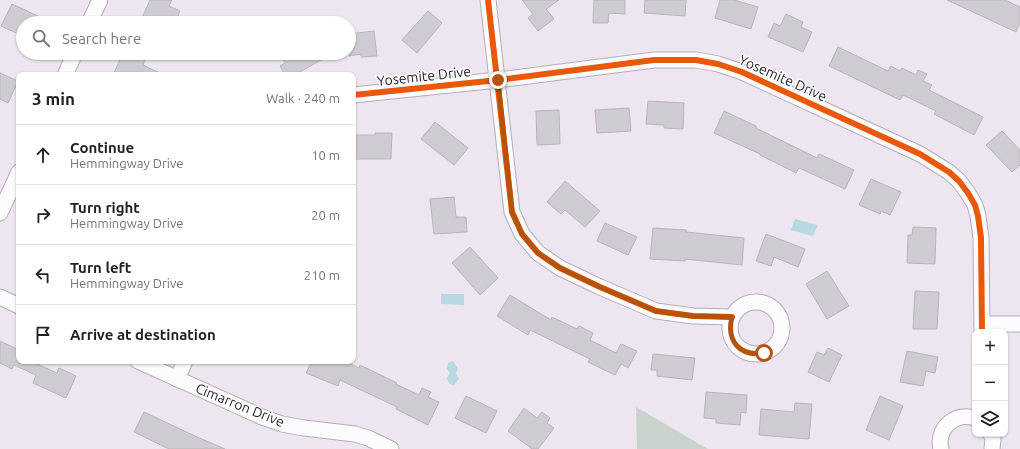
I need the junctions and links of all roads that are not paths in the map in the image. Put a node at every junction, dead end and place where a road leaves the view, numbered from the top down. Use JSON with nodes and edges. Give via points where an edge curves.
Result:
{"nodes":[{"id":1,"x":100,"y":0,"type":"edge"},
{"id":2,"x":488,"y":0,"type":"edge"},
{"id":3,"x":92,"y":16,"type":"edge"},
{"id":4,"x":72,"y":60,"type":"edge"},
{"id":5,"x":66,"y":72,"type":"edge"},
{"id":6,"x":498,"y":80,"type":"junction"},
{"id":7,"x":356,"y":96,"type":"edge"},
{"id":8,"x":16,"y":178,"type":"edge"},
{"id":9,"x":0,"y":213,"type":"edge"},
{"id":10,"x":0,"y":297,"type":"edge"},
{"id":11,"x":16,"y":305,"type":"edge"},
{"id":12,"x":732,"y":317,"type":"dead end"},
{"id":13,"x":1020,"y":324,"type":"edge"},
{"id":14,"x":982,"y":328,"type":"edge"},
{"id":15,"x":144,"y":364,"type":"edge"},
{"id":16,"x":184,"y":364,"type":"edge"},
{"id":17,"x":176,"y":379,"type":"junction"},
{"id":18,"x":972,"y":418,"type":"edge"},
{"id":19,"x":992,"y":437,"type":"edge"},
{"id":20,"x":390,"y":449,"type":"edge"},
{"id":21,"x":941,"y":449,"type":"edge"},
{"id":22,"x":992,"y":449,"type":"edge"}],
"edges":[{"from":1,"to":3,"type":"street"},
{"from":2,"to":6,"type":"street"},
{"from":4,"to":5,"type":"street"},
{"from":6,"to":7,"type":"street","name":"Yosemite Drive"},
{"from":6,"to":12,"type":"street","via":[[512,212],[522,234],[538,253],[560,268],[656,311],[693,316]]},
{"from":6,"to":14,"type":"street","name":"Yosemite Drive","via":[[654,60],[696,60],[742,72],[920,154],[959,181],[968,193],[978,216],[981,238]]},
{"from":8,"to":9,"type":"street"},
{"from":10,"to":11,"type":"street"},
{"from":13,"to":14,"type":"street"},
{"from":15,"to":17,"type":"street","name":"Cimarron Drive"},
{"from":16,"to":17,"type":"street"},
{"from":17,"to":20,"type":"street","name":"Cimarron Drive","via":[[282,424],[355,434]]},
{"from":18,"to":21,"type":"street","via":[[962,416],[950,422],[942,433]]},
{"from":19,"to":22,"type":"street"}]}
